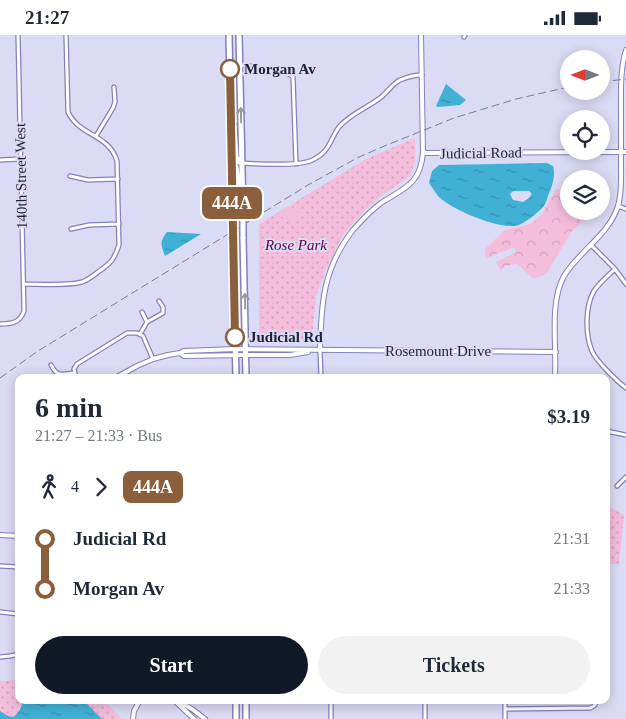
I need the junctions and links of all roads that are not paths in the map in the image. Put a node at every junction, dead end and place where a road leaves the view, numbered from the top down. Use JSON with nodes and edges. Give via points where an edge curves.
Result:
{"nodes":[{"id":1,"x":18,"y":35,"type":"edge"},
{"id":2,"x":66,"y":35,"type":"edge"},
{"id":3,"x":229,"y":35,"type":"edge"},
{"id":4,"x":239,"y":35,"type":"edge"},
{"id":5,"x":421,"y":35,"type":"edge"},
{"id":6,"x":626,"y":50,"type":"edge"},
{"id":7,"x":240,"y":65,"type":"junction"},
{"id":8,"x":422,"y":75,"type":"junction"},
{"id":9,"x":114,"y":87,"type":"dead end"},
{"id":10,"x":230,"y":95,"type":"junction"},
{"id":11,"x":623,"y":108,"type":"edge"},
{"id":12,"x":96,"y":137,"type":"junction"},
{"id":13,"x":624,"y":152,"type":"edge"},
{"id":14,"x":423,"y":153,"type":"junction"},
{"id":15,"x":0,"y":159,"type":"edge"},
{"id":16,"x":21,"y":159,"type":"junction"},
{"id":17,"x":242,"y":163,"type":"junction"},
{"id":18,"x":296,"y":163,"type":"junction"},
{"id":19,"x":232,"y":164,"type":"junction"},
{"id":20,"x":70,"y":176,"type":"dead end"},
{"id":21,"x":118,"y":179,"type":"junction"},
{"id":22,"x":618,"y":207,"type":"junction"},
{"id":23,"x":626,"y":209,"type":"edge"},
{"id":24,"x":243,"y":213,"type":"junction"},
{"id":25,"x":119,"y":224,"type":"junction"},
{"id":26,"x":71,"y":229,"type":"dead end"},
{"id":27,"x":591,"y":245,"type":"junction"},
{"id":28,"x":616,"y":269,"type":"junction"},
{"id":29,"x":24,"y":284,"type":"junction"},
{"id":30,"x":626,"y":284,"type":"edge"},
{"id":31,"x":159,"y":301,"type":"dead end"},
{"id":32,"x":142,"y":312,"type":"dead end"},
{"id":33,"x":147,"y":322,"type":"junction"},
{"id":34,"x":0,"y":324,"type":"edge"},
{"id":35,"x":140,"y":334,"type":"junction"},
{"id":36,"x":320,"y":351,"type":"junction"},
{"id":37,"x":235,"y":352,"type":"junction"},
{"id":38,"x":246,"y":352,"type":"junction"},
{"id":39,"x":556,"y":352,"type":"junction"},
{"id":40,"x":153,"y":359,"type":"junction"},
{"id":41,"x":51,"y":365,"type":"dead end"},
{"id":42,"x":58,"y":374,"type":"edge"},
{"id":43,"x":75,"y":374,"type":"edge"},
{"id":44,"x":123,"y":374,"type":"edge"},
{"id":45,"x":236,"y":374,"type":"edge"},
{"id":46,"x":246,"y":374,"type":"edge"},
{"id":47,"x":321,"y":374,"type":"edge"},
{"id":48,"x":555,"y":374,"type":"edge"},
{"id":49,"x":626,"y":388,"type":"edge"},
{"id":50,"x":610,"y":431,"type":"edge"},
{"id":51,"x":626,"y":435,"type":"edge"},
{"id":52,"x":626,"y":477,"type":"edge"},
{"id":53,"x":617,"y":486,"type":"dead end"},
{"id":54,"x":0,"y":535,"type":"edge"},
{"id":55,"x":15,"y":536,"type":"edge"},
{"id":56,"x":0,"y":566,"type":"edge"},
{"id":57,"x":15,"y":567,"type":"edge"},
{"id":58,"x":0,"y":612,"type":"edge"},
{"id":59,"x":15,"y":614,"type":"edge"},
{"id":60,"x":15,"y":655,"type":"edge"},
{"id":61,"x":0,"y":657,"type":"edge"},
{"id":62,"x":138,"y":704,"type":"edge"},
{"id":63,"x":179,"y":704,"type":"edge"},
{"id":64,"x":183,"y":704,"type":"edge"},
{"id":65,"x":236,"y":704,"type":"edge"},
{"id":66,"x":246,"y":704,"type":"edge"},
{"id":67,"x":331,"y":704,"type":"edge"},
{"id":68,"x":424,"y":704,"type":"edge"},
{"id":69,"x":505,"y":704,"type":"edge"},
{"id":70,"x":596,"y":704,"type":"edge"},
{"id":71,"x":505,"y":709,"type":"junction"},
{"id":72,"x":246,"y":717,"type":"edge"},
{"id":73,"x":132,"y":719,"type":"edge"},
{"id":74,"x":194,"y":719,"type":"edge"},
{"id":75,"x":205,"y":719,"type":"edge"},
{"id":76,"x":236,"y":719,"type":"edge"},
{"id":77,"x":331,"y":719,"type":"edge"},
{"id":78,"x":425,"y":719,"type":"edge"},
{"id":79,"x":505,"y":719,"type":"edge"}],
"edges":[{"from":1,"to":16,"type":"street","name":"140th Street West"},
{"from":2,"to":12,"type":"street","via":[[68,112],[76,123]]},
{"from":3,"to":10,"type":"highway"},
{"from":4,"to":7,"type":"highway"},
{"from":5,"to":8,"type":"street"},
{"from":6,"to":11,"type":"street","via":[[621,79]]},
{"from":17,"to":7,"type":"highway","one_way":true},
{"from":7,"to":18,"type":"street","via":[[262,73],[287,73],[293,77]]},
{"from":8,"to":14,"type":"street"},
{"from":8,"to":18,"type":"street","via":[[397,82],[343,123],[319,156]]},
{"from":9,"to":12,"type":"street","via":[[114,108]]},
{"from":10,"to":17,"type":"highway","via":[[236,157]]},
{"from":10,"to":19,"type":"highway"},
{"from":11,"to":13,"type":"street"},
{"from":12,"to":21,"type":"street","via":[[114,152]]},
{"from":13,"to":14,"type":"street","name":"Judicial Road"},
{"from":13,"to":22,"type":"street"},
{"from":14,"to":36,"type":"street","name":"Judicial Road","via":[[422,165],[412,183],[367,215],[340,249],[324,293]]},
{"from":15,"to":16,"type":"street"},
{"from":16,"to":29,"type":"street","name":"140th Street West"},
{"from":17,"to":18,"type":"street"},
{"from":17,"to":24,"type":"highway"},
{"from":19,"to":24,"type":"highway","via":[[237,171]]},
{"from":19,"to":37,"type":"highway","bridge":true},
{"from":20,"to":21,"type":"street","via":[[88,180]]},
{"from":21,"to":25,"type":"street"},
{"from":22,"to":23,"type":"street"},
{"from":22,"to":27,"type":"street","via":[[614,217]]},
{"from":38,"to":24,"type":"highway","one_way":true,"bridge":true},
{"from":25,"to":26,"type":"street"},
{"from":25,"to":29,"type":"street","via":[[116,257],[90,278],[73,284]]},
{"from":27,"to":28,"type":"street"},
{"from":27,"to":39,"type":"street","via":[[569,268],[559,288],[555,307]]},
{"from":28,"to":30,"type":"street"},
{"from":28,"to":49,"type":"street","via":[[593,292],[588,305],[589,342],[597,359]]},
{"from":29,"to":34,"type":"street","name":"140th Street West","via":[[22,317],[10,324]]},
{"from":31,"to":33,"type":"street","via":[[163,313]]},
{"from":32,"to":33,"type":"street"},
{"from":33,"to":35,"type":"street"},
{"from":35,"to":40,"type":"street"},
{"from":35,"to":43,"type":"street","via":[[128,333],[80,362],[74,369]]},
{"from":36,"to":38,"type":"street","name":"Rosemount Drive"},
{"from":36,"to":39,"type":"street","name":"Rosemount Drive"},
{"from":36,"to":47,"type":"street"},
{"from":37,"to":38,"type":"street"},
{"from":37,"to":40,"type":"street","via":[[184,351]]},
{"from":37,"to":45,"type":"highway"},
{"from":38,"to":46,"type":"highway"},
{"from":39,"to":48,"type":"street"},
{"from":40,"to":44,"type":"street"},
{"from":41,"to":42,"type":"street"},
{"from":50,"to":51,"type":"street"},
{"from":52,"to":53,"type":"street"},
{"from":54,"to":55,"type":"street"},
{"from":56,"to":57,"type":"street"},
{"from":58,"to":59,"type":"street"},
{"from":60,"to":61,"type":"street"},
{"from":62,"to":73,"type":"street"},
{"from":63,"to":74,"type":"street"},
{"from":64,"to":75,"type":"street"},
{"from":65,"to":76,"type":"highway"},
{"from":66,"to":72,"type":"highway"},
{"from":67,"to":77,"type":"street"},
{"from":68,"to":78,"type":"street"},
{"from":69,"to":71,"type":"street"},
{"from":70,"to":71,"type":"street","via":[[590,708]]},
{"from":71,"to":79,"type":"street"}]}
